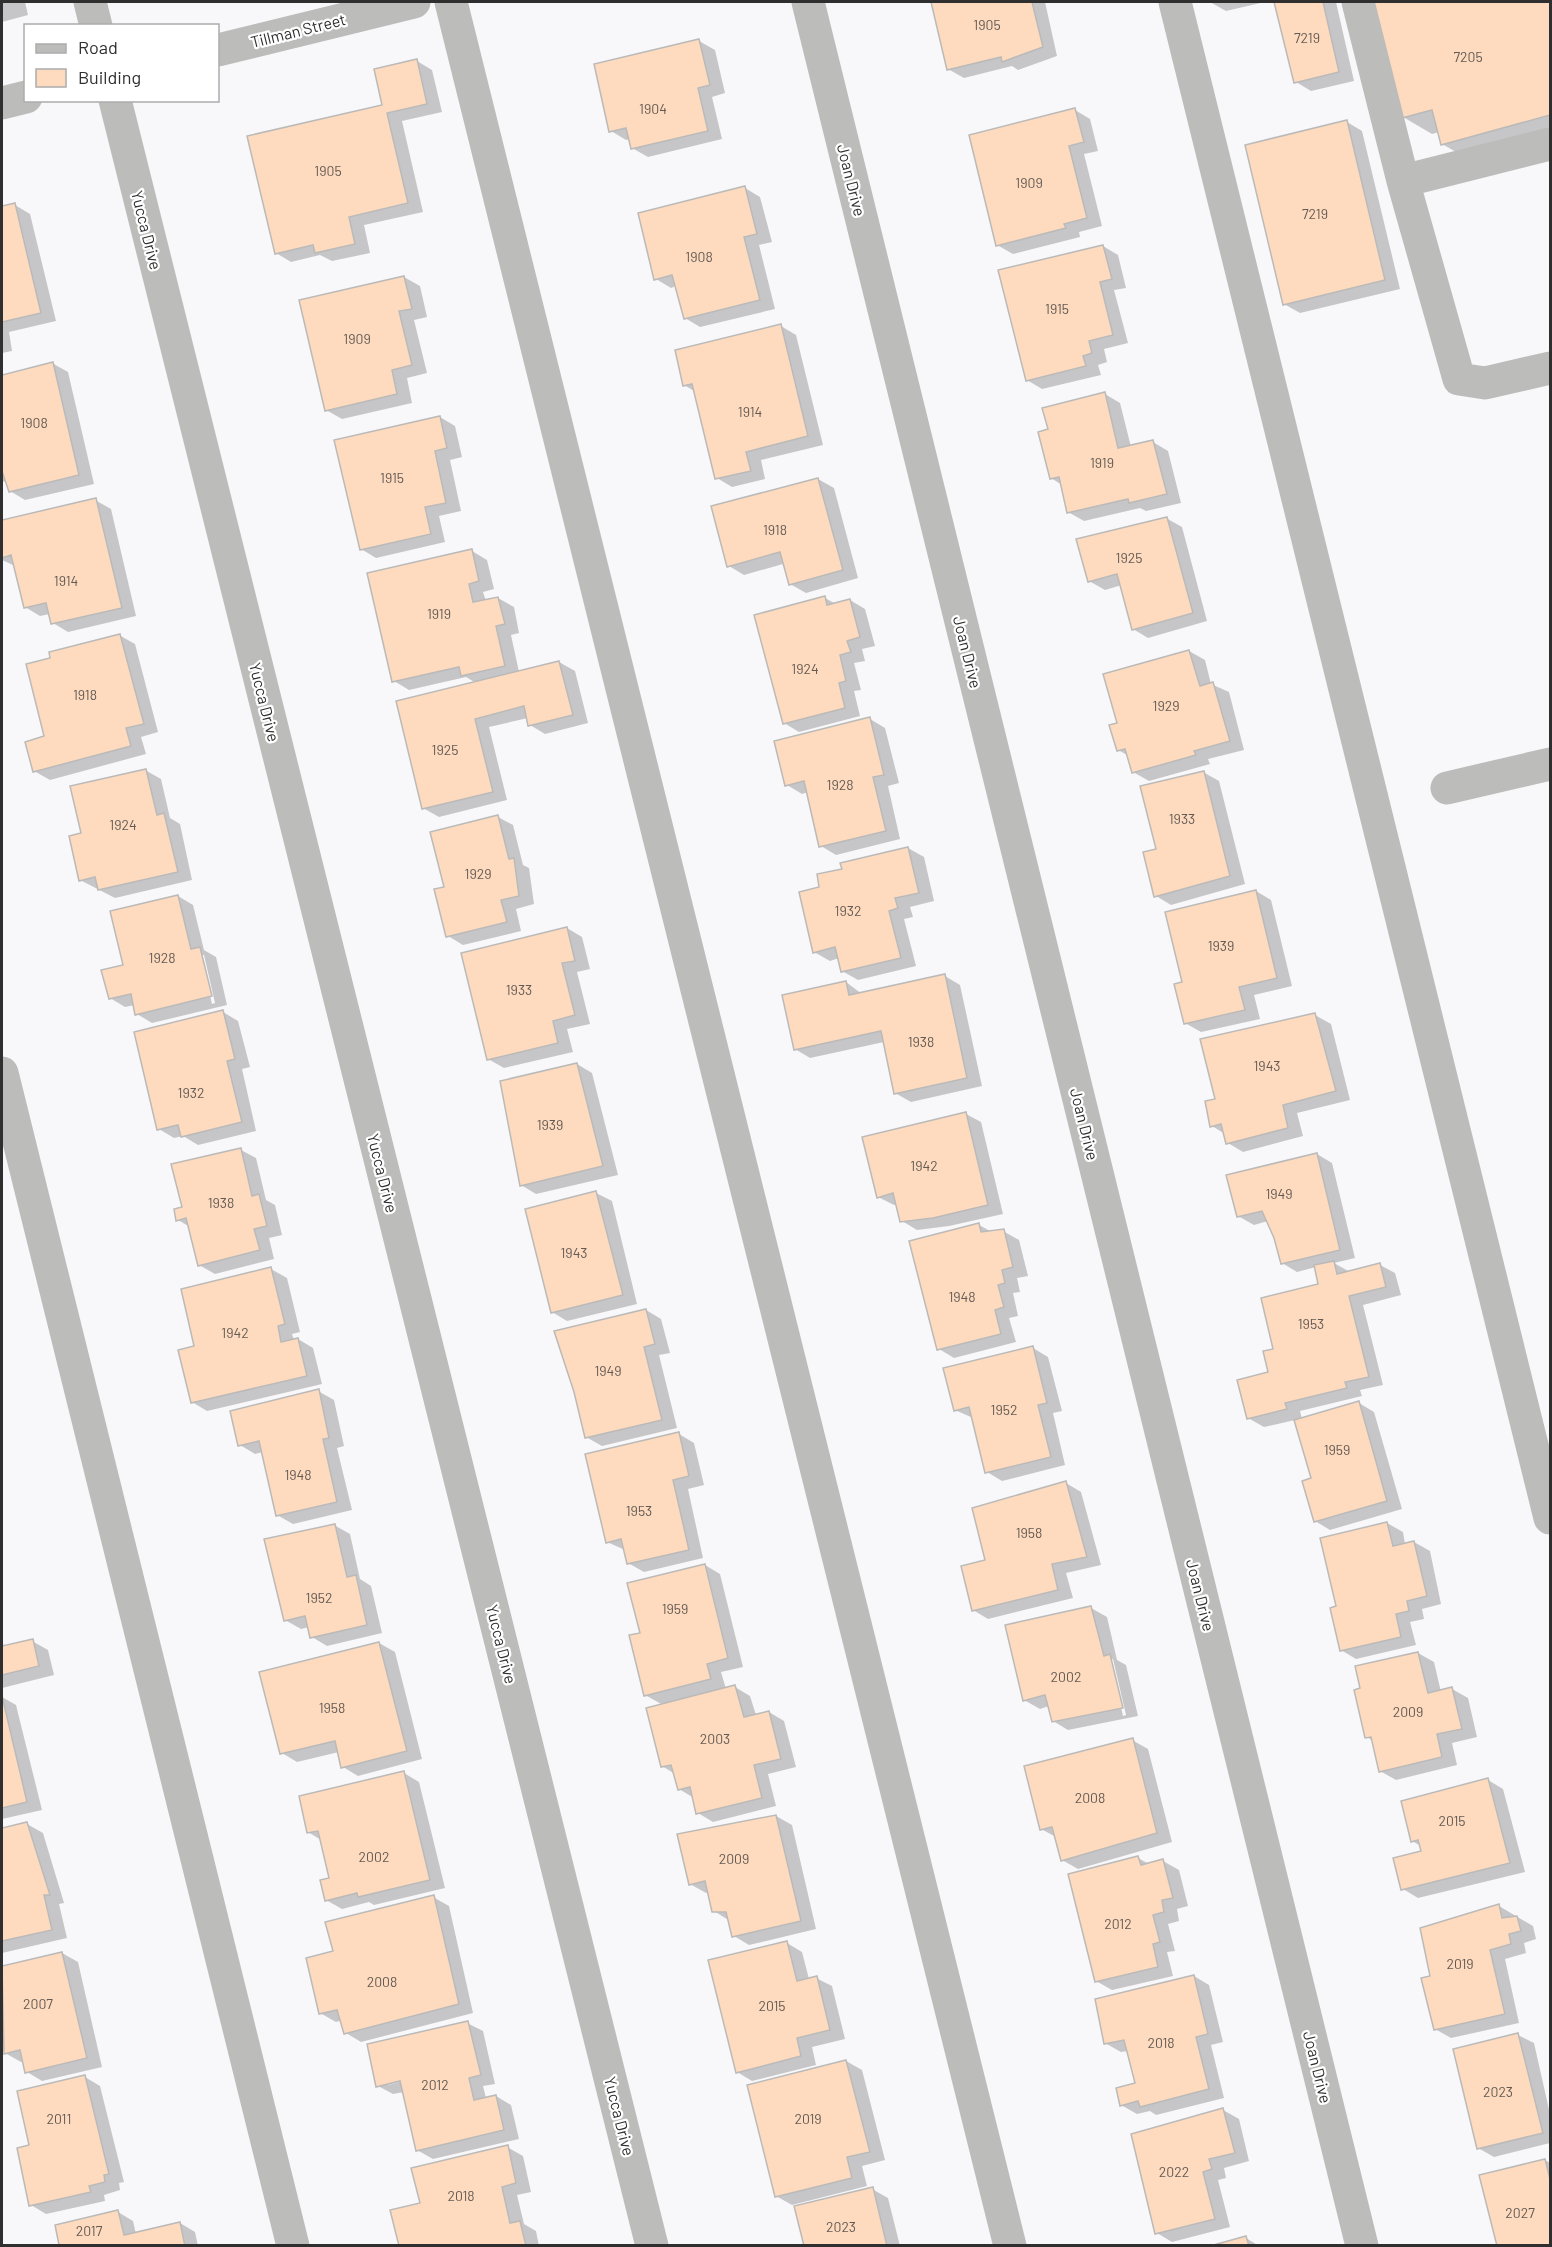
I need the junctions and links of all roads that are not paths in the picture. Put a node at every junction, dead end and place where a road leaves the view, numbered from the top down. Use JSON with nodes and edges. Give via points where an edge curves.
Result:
{"nodes":[{"id":1,"x":90,"y":2,"type":"edge"},
{"id":2,"x":414,"y":2,"type":"edge"},
{"id":3,"x":451,"y":2,"type":"edge"},
{"id":4,"x":808,"y":2,"type":"edge"},
{"id":5,"x":1176,"y":2,"type":"edge"},
{"id":6,"x":1358,"y":2,"type":"edge"},
{"id":7,"x":96,"y":24,"type":"edge"},
{"id":8,"x":219,"y":50,"type":"edge"},
{"id":9,"x":24,"y":98,"type":"edge"},
{"id":10,"x":116,"y":102,"type":"edge"},
{"id":11,"x":2,"y":103,"type":"edge"},
{"id":12,"x":1551,"y":144,"type":"edge"},
{"id":13,"x":1403,"y":181,"type":"junction"},
{"id":14,"x":1551,"y":368,"type":"edge"},
{"id":15,"x":1551,"y":764,"type":"edge"},
{"id":16,"x":1447,"y":788,"type":"dead end"},
{"id":17,"x":2,"y":1073,"type":"edge"},
{"id":18,"x":1551,"y":1518,"type":"edge"},
{"id":19,"x":293,"y":2246,"type":"edge"},
{"id":20,"x":652,"y":2246,"type":"edge"},
{"id":21,"x":1010,"y":2246,"type":"edge"},
{"id":22,"x":1362,"y":2246,"type":"edge"}],
"edges":[{"from":1,"to":7,"type":"street"},
{"from":2,"to":8,"type":"street","name":"Tillman Street"},
{"from":3,"to":21,"type":"street"},
{"from":4,"to":22,"type":"street","name":"Joan Drive"},
{"from":5,"to":18,"type":"street"},
{"from":6,"to":13,"type":"street"},
{"from":9,"to":11,"type":"street"},
{"from":10,"to":20,"type":"street","name":"Yucca Drive"},
{"from":12,"to":13,"type":"street"},
{"from":13,"to":14,"type":"street","via":[[1459,379],[1485,383]]},
{"from":15,"to":16,"type":"street"},
{"from":17,"to":19,"type":"street"}]}
